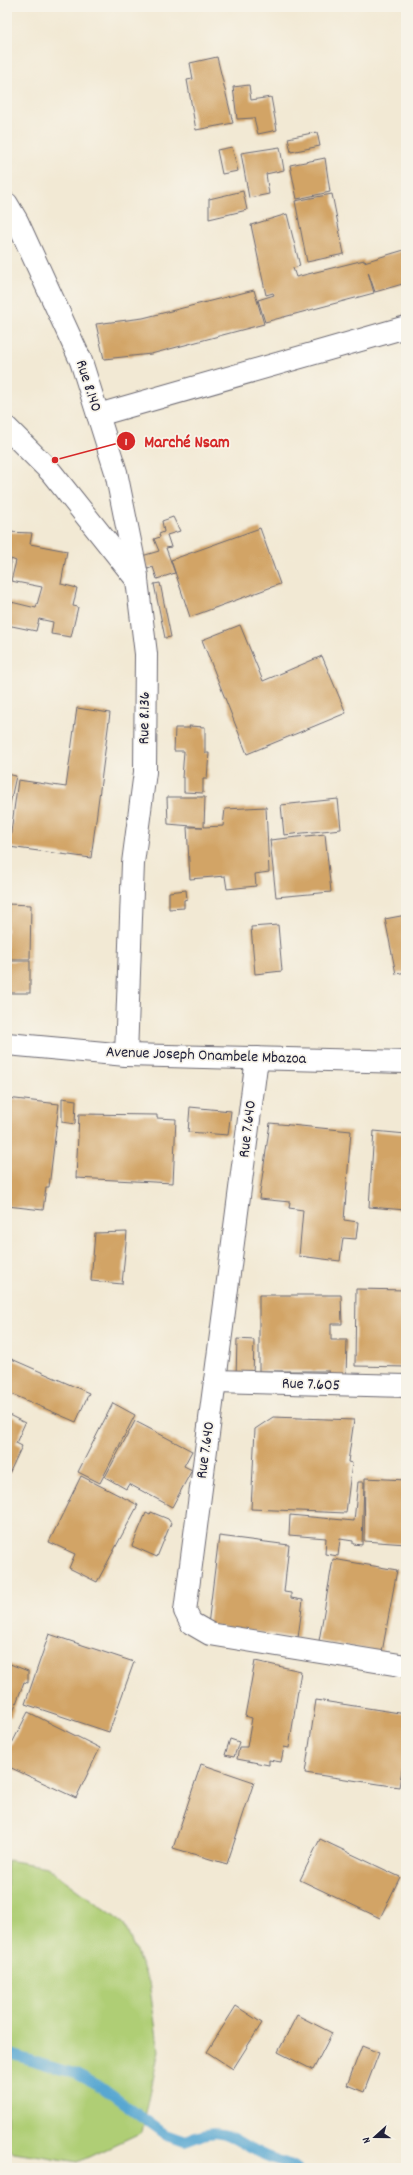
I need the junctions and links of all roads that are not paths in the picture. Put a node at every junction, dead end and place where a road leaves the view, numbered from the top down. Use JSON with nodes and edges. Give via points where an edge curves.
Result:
{"nodes":[{"id":1,"x":7,"y":204,"type":"edge"},
{"id":2,"x":406,"y":328,"type":"edge"},
{"id":3,"x":98,"y":415,"type":"junction"},
{"id":4,"x":7,"y":428,"type":"edge"},
{"id":5,"x":137,"y":580,"type":"junction"},
{"id":6,"x":7,"y":1044,"type":"edge"},
{"id":7,"x":126,"y":1055,"type":"junction"},
{"id":8,"x":257,"y":1058,"type":"junction"},
{"id":9,"x":406,"y":1062,"type":"edge"},
{"id":10,"x":216,"y":1381,"type":"junction"},
{"id":11,"x":406,"y":1386,"type":"edge"},
{"id":12,"x":406,"y":1666,"type":"edge"}],
"edges":[{"from":1,"to":3,"type":"street","name":"Rue 8.140","via":[[17,220],[81,361]]},
{"from":2,"to":3,"type":"street"},
{"from":3,"to":5,"type":"street","name":"Rue 8.140","via":[[116,472]]},
{"from":4,"to":5,"type":"street","via":[[51,472]]},
{"from":5,"to":7,"type":"street","name":"Rue 8.136","via":[[146,654],[145,772],[134,863]]},
{"from":6,"to":7,"type":"street","name":"Avenue Joseph Onambele Mbazoa"},
{"from":7,"to":8,"type":"street","name":"Avenue Joseph Onambele Mbazoa"},
{"from":8,"to":9,"type":"street","name":"Avenue Joseph Onambele Mbazoa"},
{"from":8,"to":10,"type":"street","name":"Rue 7.640"},
{"from":10,"to":11,"type":"street","name":"Rue 7.605"},
{"from":10,"to":12,"type":"street","name":"Rue 7.640","via":[[187,1587],[185,1611],[191,1623],[210,1634]]}]}
